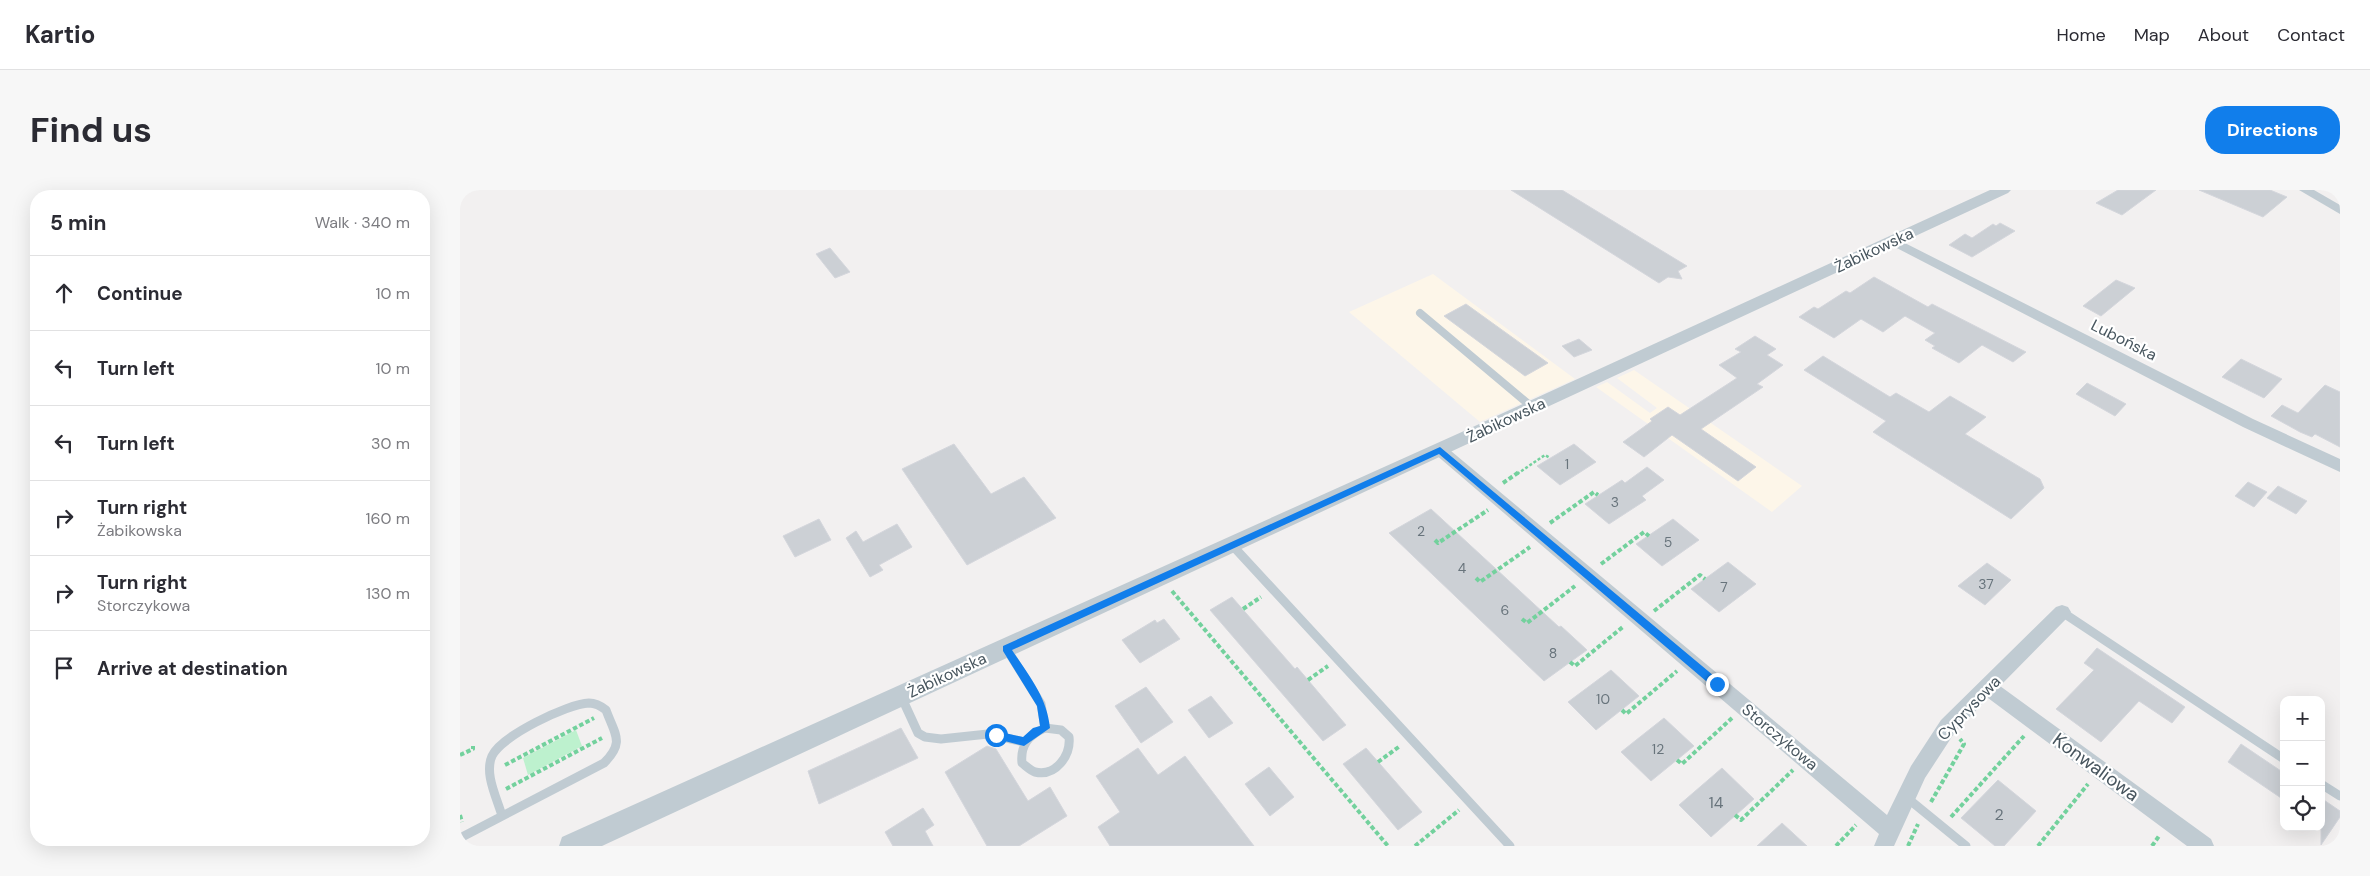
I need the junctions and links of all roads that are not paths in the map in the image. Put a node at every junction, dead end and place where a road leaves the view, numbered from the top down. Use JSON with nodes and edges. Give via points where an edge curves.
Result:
{"nodes":[{"id":1,"x":2003,"y":190,"type":"edge"},
{"id":2,"x":2305,"y":190,"type":"edge"},
{"id":3,"x":2340,"y":210,"type":"edge"},
{"id":4,"x":1893,"y":241,"type":"junction"},
{"id":5,"x":1420,"y":314,"type":"dead end"},
{"id":6,"x":1532,"y":407,"type":"junction"},
{"id":7,"x":1440,"y":450,"type":"junction"},
{"id":8,"x":2340,"y":466,"type":"edge"},
{"id":9,"x":1232,"y":545,"type":"junction"},
{"id":10,"x":2062,"y":612,"type":"joint"},
{"id":11,"x":1006,"y":648,"type":"junction"},
{"id":12,"x":1988,"y":688,"type":"junction"},
{"id":13,"x":901,"y":696,"type":"junction"},
{"id":14,"x":1045,"y":728,"type":"junction"},
{"id":15,"x":1024,"y":742,"type":"junction"},
{"id":16,"x":2280,"y":756,"type":"edge"},
{"id":17,"x":2324,"y":786,"type":"edge"},
{"id":18,"x":2340,"y":796,"type":"edge"},
{"id":19,"x":1905,"y":797,"type":"junction"},
{"id":20,"x":502,"y":816,"type":"junction"},
{"id":21,"x":460,"y":838,"type":"edge"},
{"id":22,"x":1887,"y":838,"type":"edge"},
{"id":23,"x":572,"y":846,"type":"edge"},
{"id":24,"x":1510,"y":846,"type":"edge"},
{"id":25,"x":1966,"y":846,"type":"edge"},
{"id":26,"x":2204,"y":846,"type":"edge"}],
"edges":[{"from":1,"to":4,"type":"street","name":"Żabikowska"},
{"from":2,"to":3,"type":"street"},
{"from":4,"to":6,"type":"street","name":"Żabikowska"},
{"from":4,"to":8,"type":"street","name":"Lubońska","via":[[2248,423]]},
{"from":5,"to":6,"type":"lane"},
{"from":6,"to":7,"type":"street","name":"Żabikowska"},
{"from":7,"to":9,"type":"street","name":"Żabikowska"},
{"from":7,"to":22,"type":"street","name":"Storczykowa"},
{"from":9,"to":11,"type":"street","name":"Żabikowska"},
{"from":9,"to":24,"type":"lane"},
{"from":10,"to":12,"type":"street","name":"Cyprysowa"},
{"from":10,"to":16,"type":"lane"},
{"from":11,"to":13,"type":"street","name":"Żabikowska"},
{"from":11,"to":14,"type":"lane","via":[[1044,710]]},
{"from":12,"to":19,"type":"street","name":"Cyprysowa","via":[[1942,733]]},
{"from":12,"to":26,"type":"street","name":"Konwaliowa"},
{"from":13,"to":15,"type":"lane","via":[[921,736],[981,734]]},
{"from":13,"to":23,"type":"street","name":"Żabikowska"},
{"from":14,"to":15,"type":"lane"},
{"from":14,"to":15,"type":"lane","via":[[1061,730],[1070,740],[1068,755],[1056,767],[1040,772],[1026,768],[1020,756]]},
{"from":17,"to":18,"type":"lane"},
{"from":19,"to":22,"type":"street","name":"Cyprysowa"},
{"from":19,"to":25,"type":"lane"},
{"from":20,"to":20,"type":"lane","via":[[611,757],[618,742],[606,710],[597,703],[574,706],[498,747],[490,772]]},
{"from":20,"to":21,"type":"lane"}]}
